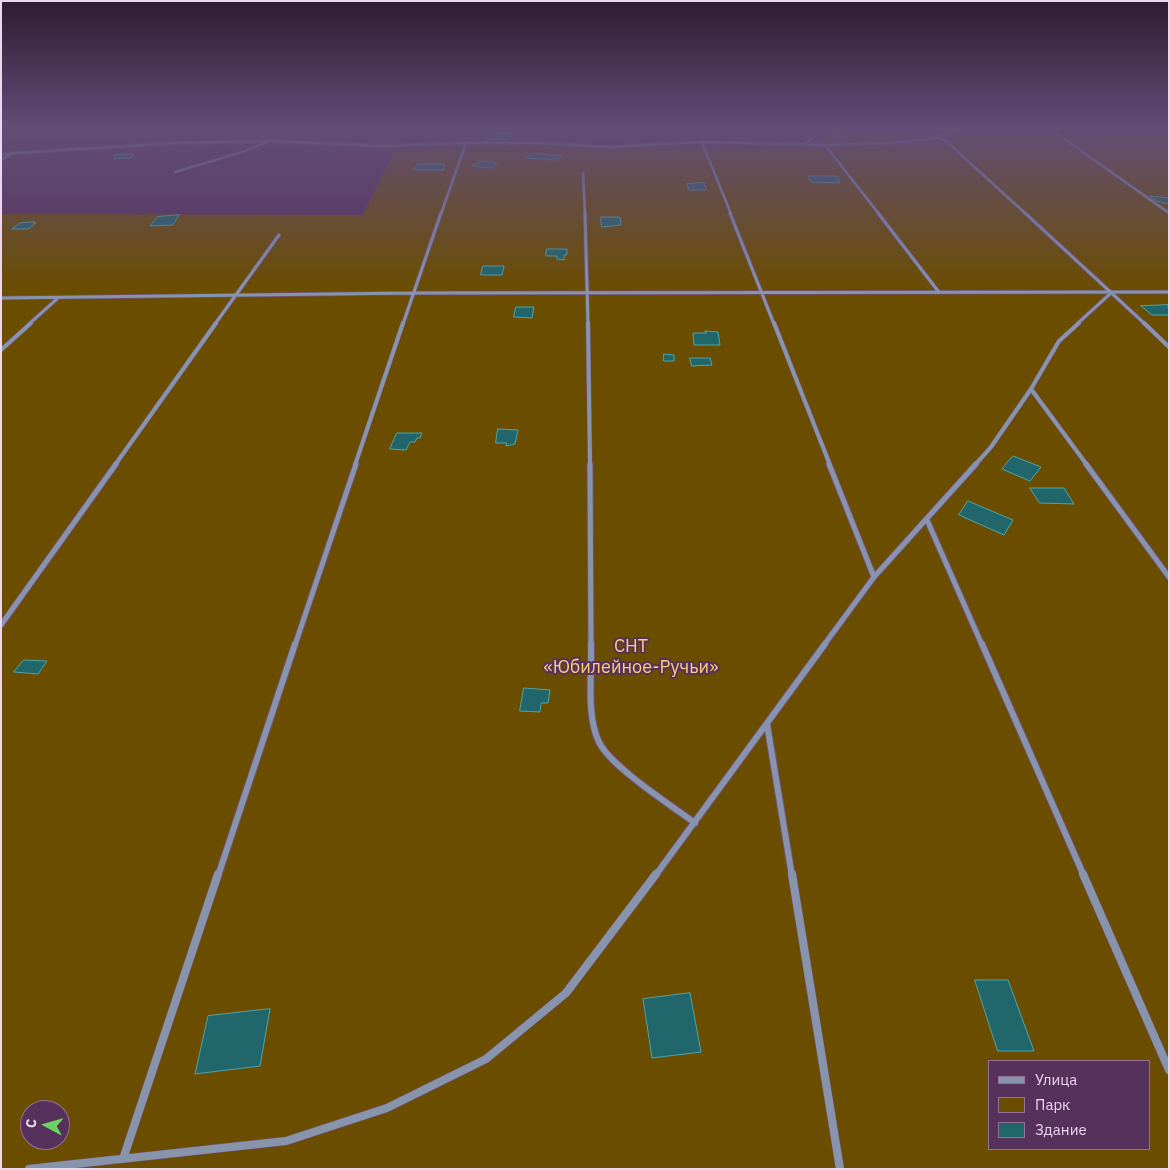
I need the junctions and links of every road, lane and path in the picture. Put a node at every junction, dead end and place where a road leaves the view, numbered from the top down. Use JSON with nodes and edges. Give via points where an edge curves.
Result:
{"nodes":[{"id":1,"x":452,"y":183,"type":"edge"},
{"id":2,"x":583,"y":183,"type":"edge"},
{"id":3,"x":719,"y":183,"type":"edge"},
{"id":4,"x":854,"y":183,"type":"edge"},
{"id":5,"x":991,"y":183,"type":"edge"},
{"id":6,"x":1127,"y":183,"type":"edge"},
{"id":7,"x":1169,"y":212,"type":"edge"},
{"id":8,"x":280,"y":235,"type":"dead end"},
{"id":9,"x":938,"y":291,"type":"junction"},
{"id":10,"x":588,"y":292,"type":"junction"},
{"id":11,"x":763,"y":292,"type":"junction"},
{"id":12,"x":1112,"y":292,"type":"junction"},
{"id":13,"x":1169,"y":292,"type":"edge"},
{"id":14,"x":414,"y":293,"type":"junction"},
{"id":15,"x":236,"y":294,"type":"junction"},
{"id":16,"x":1,"y":298,"type":"edge"},
{"id":17,"x":58,"y":298,"type":"junction"},
{"id":18,"x":1169,"y":347,"type":"edge"},
{"id":19,"x":1,"y":350,"type":"edge"},
{"id":20,"x":1031,"y":389,"type":"junction"},
{"id":21,"x":927,"y":520,"type":"junction"},
{"id":22,"x":874,"y":577,"type":"junction"},
{"id":23,"x":1169,"y":577,"type":"edge"},
{"id":24,"x":1,"y":625,"type":"edge"},
{"id":25,"x":767,"y":724,"type":"junction"},
{"id":26,"x":695,"y":823,"type":"junction"},
{"id":27,"x":1169,"y":1070,"type":"edge"},
{"id":28,"x":123,"y":1159,"type":"junction"},
{"id":29,"x":29,"y":1169,"type":"edge"},
{"id":30,"x":840,"y":1169,"type":"edge"}],
"edges":[{"from":1,"to":14,"type":"street"},
{"from":2,"to":10,"type":"street"},
{"from":3,"to":11,"type":"street"},
{"from":4,"to":9,"type":"street"},
{"from":5,"to":12,"type":"street"},
{"from":6,"to":7,"type":"street"},
{"from":8,"to":15,"type":"street"},
{"from":9,"to":11,"type":"street"},
{"from":9,"to":12,"type":"street"},
{"from":10,"to":11,"type":"street"},
{"from":10,"to":14,"type":"street"},
{"from":10,"to":26,"type":"street","via":[[592,716],[598,742],[618,765]]},
{"from":11,"to":22,"type":"street"},
{"from":12,"to":13,"type":"street"},
{"from":12,"to":18,"type":"street"},
{"from":12,"to":20,"type":"street","via":[[1059,341]]},
{"from":14,"to":15,"type":"street"},
{"from":14,"to":28,"type":"street"},
{"from":15,"to":17,"type":"street"},
{"from":15,"to":24,"type":"street"},
{"from":16,"to":17,"type":"street"},
{"from":17,"to":19,"type":"street"},
{"from":20,"to":21,"type":"street","via":[[991,447]]},
{"from":20,"to":23,"type":"street"},
{"from":21,"to":22,"type":"street"},
{"from":21,"to":27,"type":"street"},
{"from":22,"to":25,"type":"street"},
{"from":25,"to":26,"type":"street"},
{"from":25,"to":30,"type":"street"},
{"from":26,"to":28,"type":"street","via":[[566,992],[486,1059],[387,1108],[286,1141]]},
{"from":28,"to":29,"type":"street"}]}
